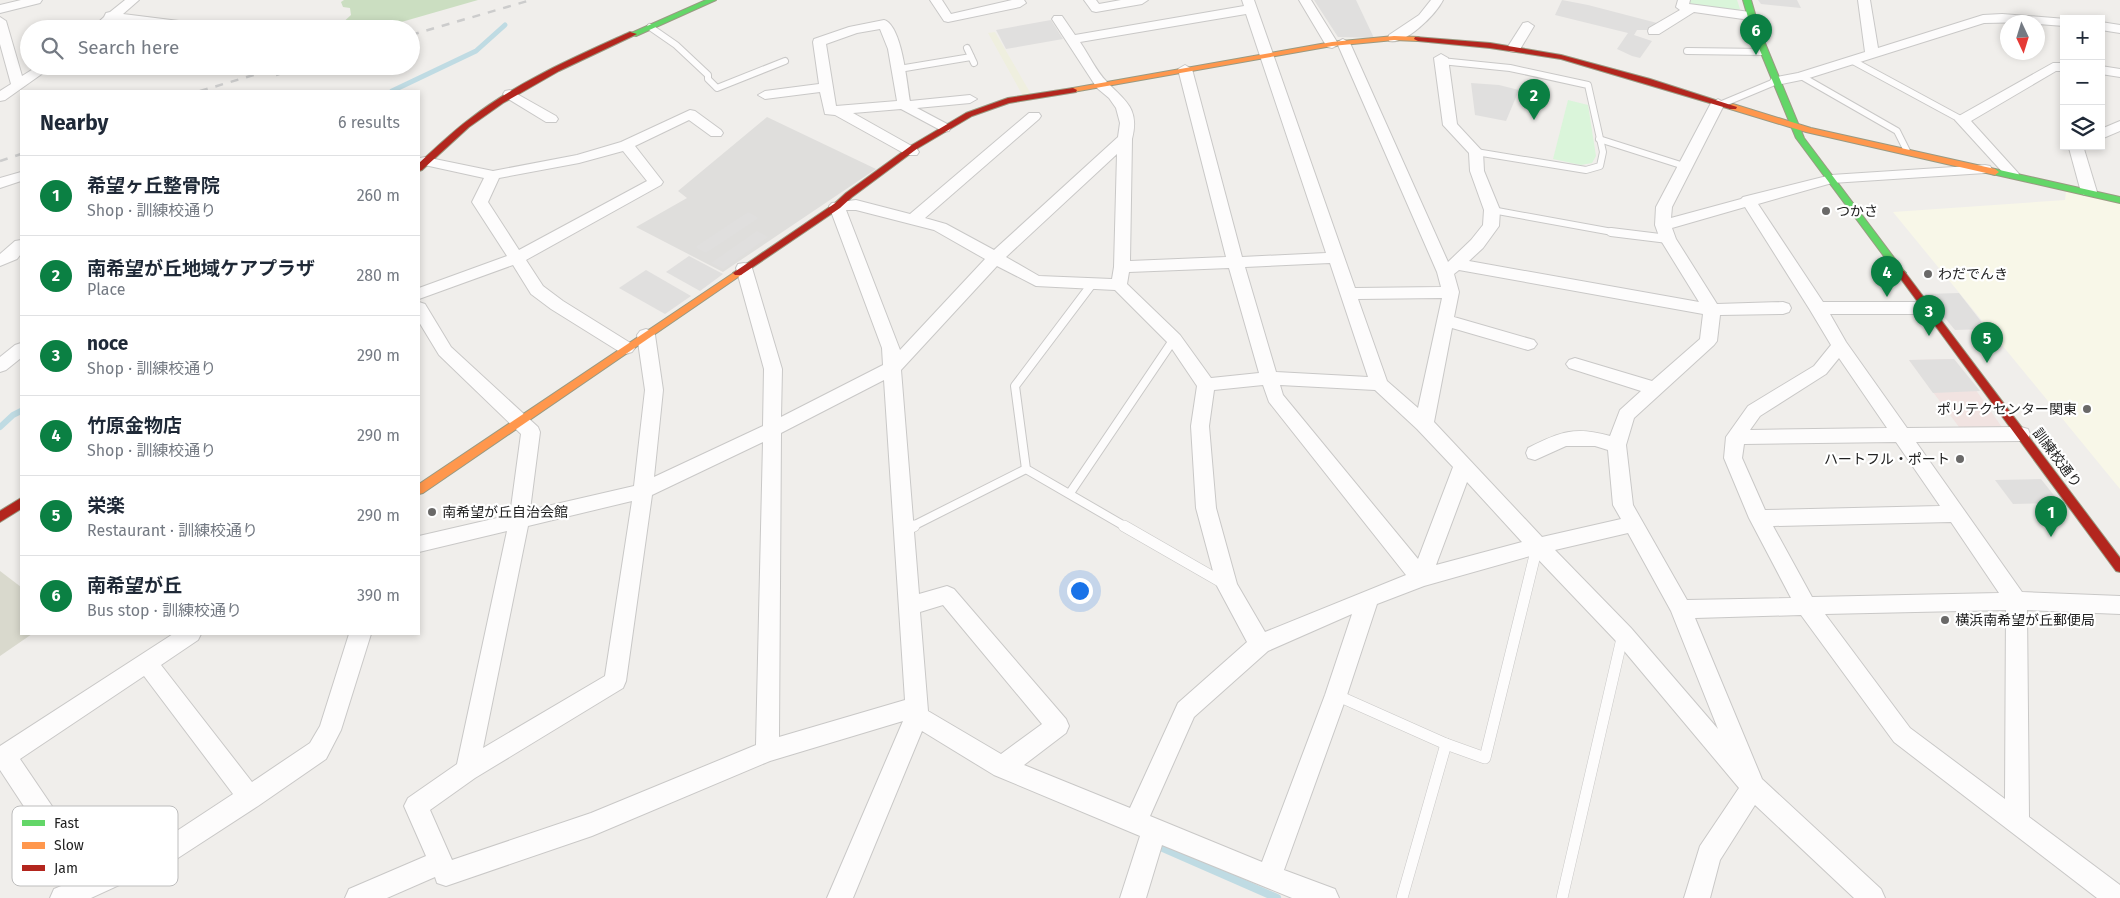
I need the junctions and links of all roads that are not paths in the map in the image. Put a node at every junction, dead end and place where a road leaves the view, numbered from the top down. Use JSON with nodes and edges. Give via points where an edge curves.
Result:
{"nodes":[{"id":1,"x":36,"y":0,"type":"edge"},
{"id":2,"x":133,"y":0,"type":"edge"},
{"id":3,"x":712,"y":0,"type":"edge"},
{"id":4,"x":936,"y":0,"type":"edge"},
{"id":5,"x":1018,"y":0,"type":"edge"},
{"id":6,"x":1090,"y":0,"type":"edge"},
{"id":7,"x":1142,"y":0,"type":"edge"},
{"id":8,"x":1305,"y":0,"type":"edge"},
{"id":9,"x":1437,"y":0,"type":"edge"},
{"id":10,"x":1747,"y":0,"type":"edge"},
{"id":11,"x":1864,"y":0,"type":"edge"},
{"id":12,"x":1688,"y":4,"type":"edge"},
{"id":13,"x":1249,"y":5,"type":"edge"},
{"id":14,"x":0,"y":9,"type":"edge"},
{"id":15,"x":110,"y":16,"type":"junction"},
{"id":16,"x":1750,"y":16,"type":"junction"},
{"id":17,"x":1058,"y":18,"type":"dead end"},
{"id":18,"x":106,"y":20,"type":"edge"},
{"id":19,"x":141,"y":20,"type":"edge"},
{"id":20,"x":0,"y":21,"type":"edge"},
{"id":21,"x":2060,"y":22,"type":"edge"},
{"id":22,"x":1528,"y":26,"type":"dead end"},
{"id":23,"x":650,"y":27,"type":"junction"},
{"id":24,"x":2105,"y":27,"type":"edge"},
{"id":25,"x":2120,"y":29,"type":"edge"},
{"id":26,"x":1654,"y":31,"type":"dead end"},
{"id":27,"x":1394,"y":38,"type":"junction"},
{"id":28,"x":1071,"y":40,"type":"junction"},
{"id":29,"x":1338,"y":43,"type":"junction"},
{"id":30,"x":967,"y":48,"type":"dead end"},
{"id":31,"x":1514,"y":48,"type":"junction"},
{"id":32,"x":1687,"y":51,"type":"dead end"},
{"id":33,"x":1764,"y":52,"type":"junction"},
{"id":34,"x":1440,"y":53,"type":"junction"},
{"id":35,"x":1872,"y":54,"type":"junction"},
{"id":36,"x":1268,"y":55,"type":"junction"},
{"id":37,"x":1853,"y":60,"type":"junction"},
{"id":38,"x":785,"y":61,"type":"dead end"},
{"id":39,"x":2060,"y":67,"type":"edge"},
{"id":40,"x":899,"y":69,"type":"junction"},
{"id":41,"x":1185,"y":69,"type":"junction"},
{"id":42,"x":2105,"y":70,"type":"edge"},
{"id":43,"x":2120,"y":72,"type":"edge"},
{"id":44,"x":34,"y":75,"type":"edge"},
{"id":45,"x":1801,"y":76,"type":"junction"},
{"id":46,"x":1777,"y":81,"type":"junction"},
{"id":47,"x":1102,"y":84,"type":"junction"},
{"id":48,"x":18,"y":86,"type":"junction"},
{"id":49,"x":827,"y":87,"type":"junction"},
{"id":50,"x":510,"y":94,"type":"junction"},
{"id":51,"x":765,"y":94,"type":"dead end"},
{"id":52,"x":0,"y":97,"type":"edge"},
{"id":53,"x":970,"y":99,"type":"dead end"},
{"id":54,"x":1720,"y":104,"type":"junction"},
{"id":55,"x":904,"y":105,"type":"junction"},
{"id":56,"x":837,"y":110,"type":"junction"},
{"id":57,"x":1034,"y":116,"type":"dead end"},
{"id":58,"x":551,"y":119,"type":"dead end"},
{"id":59,"x":1962,"y":120,"type":"junction"},
{"id":60,"x":1792,"y":125,"type":"junction"},
{"id":61,"x":2120,"y":125,"type":"edge"},
{"id":62,"x":944,"y":128,"type":"junction"},
{"id":63,"x":716,"y":132,"type":"dead end"},
{"id":64,"x":2105,"y":133,"type":"edge"},
{"id":65,"x":1124,"y":139,"type":"junction"},
{"id":66,"x":1599,"y":139,"type":"junction"},
{"id":67,"x":626,"y":145,"type":"junction"},
{"id":68,"x":2077,"y":150,"type":"edge"},
{"id":69,"x":1907,"y":151,"type":"junction"},
{"id":70,"x":912,"y":152,"type":"junction"},
{"id":71,"x":1476,"y":152,"type":"junction"},
{"id":72,"x":422,"y":165,"type":"edge"},
{"id":73,"x":1684,"y":166,"type":"junction"},
{"id":74,"x":1988,"y":169,"type":"junction"},
{"id":75,"x":2012,"y":174,"type":"junction"},
{"id":76,"x":493,"y":175,"type":"junction"},
{"id":77,"x":20,"y":176,"type":"edge"},
{"id":78,"x":1831,"y":179,"type":"junction"},
{"id":79,"x":0,"y":183,"type":"edge"},
{"id":80,"x":2089,"y":192,"type":"junction"},
{"id":81,"x":1748,"y":200,"type":"junction"},
{"id":82,"x":2120,"y":200,"type":"edge"},
{"id":83,"x":837,"y":206,"type":"junction"},
{"id":84,"x":1492,"y":210,"type":"junction"},
{"id":85,"x":913,"y":220,"type":"junction"},
{"id":86,"x":1665,"y":232,"type":"junction"},
{"id":87,"x":20,"y":246,"type":"edge"},
{"id":88,"x":996,"y":257,"type":"junction"},
{"id":89,"x":517,"y":258,"type":"junction"},
{"id":90,"x":1335,"y":258,"type":"junction"},
{"id":91,"x":0,"y":261,"type":"edge"},
{"id":92,"x":1234,"y":262,"type":"junction"},
{"id":93,"x":1122,"y":267,"type":"junction"},
{"id":94,"x":744,"y":268,"type":"junction"},
{"id":95,"x":1451,"y":268,"type":"junction"},
{"id":96,"x":1092,"y":284,"type":"junction"},
{"id":97,"x":1119,"y":285,"type":"junction"},
{"id":98,"x":1451,"y":292,"type":"junction"},
{"id":99,"x":420,"y":294,"type":"edge"},
{"id":100,"x":1349,"y":294,"type":"junction"},
{"id":101,"x":1783,"y":308,"type":"dead end"},
{"id":102,"x":1818,"y":308,"type":"junction"},
{"id":103,"x":1926,"y":308,"type":"junction"},
{"id":104,"x":420,"y":310,"type":"edge"},
{"id":105,"x":1712,"y":310,"type":"junction"},
{"id":106,"x":1446,"y":320,"type":"junction"},
{"id":107,"x":646,"y":335,"type":"junction"},
{"id":108,"x":1174,"y":339,"type":"junction"},
{"id":109,"x":1528,"y":344,"type":"dead end"},
{"id":110,"x":1840,"y":346,"type":"junction"},
{"id":111,"x":626,"y":348,"type":"junction"},
{"id":112,"x":20,"y":351,"type":"edge"},
{"id":113,"x":1575,"y":364,"type":"dead end"},
{"id":114,"x":0,"y":366,"type":"edge"},
{"id":115,"x":893,"y":368,"type":"junction"},
{"id":116,"x":1268,"y":378,"type":"junction"},
{"id":117,"x":1378,"y":384,"type":"junction"},
{"id":118,"x":1206,"y":385,"type":"junction"},
{"id":119,"x":1656,"y":389,"type":"junction"},
{"id":120,"x":520,"y":423,"type":"junction"},
{"id":121,"x":1424,"y":424,"type":"junction"},
{"id":122,"x":771,"y":430,"type":"junction"},
{"id":123,"x":2021,"y":434,"type":"junction"},
{"id":124,"x":1901,"y":436,"type":"junction"},
{"id":125,"x":1735,"y":437,"type":"junction"},
{"id":126,"x":1618,"y":445,"type":"junction"},
{"id":127,"x":1535,"y":453,"type":"dead end"},
{"id":128,"x":1463,"y":466,"type":"junction"},
{"id":129,"x":1026,"y":468,"type":"junction"},
{"id":130,"x":420,"y":489,"type":"edge"},
{"id":131,"x":643,"y":491,"type":"junction"},
{"id":132,"x":1070,"y":493,"type":"junction"},
{"id":133,"x":20,"y":504,"type":"edge"},
{"id":134,"x":1954,"y":514,"type":"junction"},
{"id":135,"x":0,"y":517,"type":"edge"},
{"id":136,"x":1758,"y":518,"type":"junction"},
{"id":137,"x":519,"y":520,"type":"junction"},
{"id":138,"x":1633,"y":524,"type":"junction"},
{"id":139,"x":904,"y":530,"type":"junction"},
{"id":140,"x":420,"y":544,"type":"edge"},
{"id":141,"x":1538,"y":546,"type":"junction"},
{"id":142,"x":2120,"y":568,"type":"edge"},
{"id":143,"x":1421,"y":578,"type":"junction"},
{"id":144,"x":1228,"y":586,"type":"junction"},
{"id":145,"x":1368,"y":598,"type":"junction"},
{"id":146,"x":2016,"y":602,"type":"junction"},
{"id":147,"x":2120,"y":605,"type":"edge"},
{"id":148,"x":910,"y":606,"type":"junction"},
{"id":149,"x":1807,"y":607,"type":"junction"},
{"id":150,"x":1681,"y":610,"type":"junction"},
{"id":151,"x":1623,"y":634,"type":"junction"},
{"id":152,"x":189,"y":635,"type":"edge"},
{"id":153,"x":360,"y":635,"type":"edge"},
{"id":154,"x":1260,"y":644,"type":"junction"},
{"id":155,"x":147,"y":663,"type":"junction"},
{"id":156,"x":1336,"y":694,"type":"junction"},
{"id":157,"x":917,"y":715,"type":"junction"},
{"id":158,"x":1446,"y":744,"type":"junction"},
{"id":159,"x":768,"y":751,"type":"junction"},
{"id":160,"x":3,"y":758,"type":"edge"},
{"id":161,"x":1002,"y":768,"type":"junction"},
{"id":162,"x":467,"y":770,"type":"junction"},
{"id":163,"x":1753,"y":788,"type":"junction"},
{"id":164,"x":250,"y":798,"type":"junction"},
{"id":165,"x":36,"y":806,"type":"edge"},
{"id":166,"x":2017,"y":822,"type":"junction"},
{"id":167,"x":1145,"y":826,"type":"junction"},
{"id":168,"x":178,"y":844,"type":"edge"},
{"id":169,"x":441,"y":862,"type":"junction"},
{"id":170,"x":1270,"y":877,"type":"junction"},
{"id":171,"x":86,"y":886,"type":"edge"},
{"id":172,"x":63,"y":898,"type":"edge"},
{"id":173,"x":358,"y":898,"type":"edge"},
{"id":174,"x":840,"y":898,"type":"edge"},
{"id":175,"x":1133,"y":898,"type":"edge"},
{"id":176,"x":1326,"y":898,"type":"edge"},
{"id":177,"x":1402,"y":898,"type":"edge"},
{"id":178,"x":1562,"y":898,"type":"edge"},
{"id":179,"x":1697,"y":898,"type":"edge"},
{"id":180,"x":1872,"y":898,"type":"edge"},
{"id":181,"x":2116,"y":898,"type":"edge"}],
"edges":[{"from":1,"to":14,"type":"street"},
{"from":2,"to":15,"type":"street"},
{"from":3,"to":23,"type":"street"},
{"from":4,"to":5,"type":"street","via":[[948,18],[1020,3]]},
{"from":6,"to":7,"type":"street","via":[[1096,8]]},
{"from":8,"to":29,"type":"street"},
{"from":9,"to":27,"type":"street","via":[[1424,18]]},
{"from":10,"to":16,"type":"street","name":"訓練校通り"},
{"from":11,"to":35,"type":"street"},
{"from":12,"to":16,"type":"street"},
{"from":12,"to":26,"type":"street"},
{"from":13,"to":28,"type":"street"},
{"from":13,"to":36,"type":"street"},
{"from":15,"to":18,"type":"street"},
{"from":15,"to":19,"type":"street"},
{"from":16,"to":33,"type":"street","name":"訓練校通り"},
{"from":17,"to":28,"type":"street"},
{"from":20,"to":48,"type":"street"},
{"from":21,"to":35,"type":"street","via":[[1983,19]]},
{"from":22,"to":31,"type":"street"},
{"from":23,"to":38,"type":"lane","via":[[676,45],[717,88]]},
{"from":23,"to":50,"type":"street","via":[[548,73]]},
{"from":24,"to":25,"type":"street"},
{"from":27,"to":29,"type":"street"},
{"from":27,"to":34,"type":"street"},
{"from":28,"to":47,"type":"street"},
{"from":29,"to":36,"type":"street"},
{"from":29,"to":95,"type":"street"},
{"from":30,"to":40,"type":"lane","via":[[973,60]]},
{"from":31,"to":34,"type":"street"},
{"from":31,"to":54,"type":"street","via":[[1607,69]]},
{"from":32,"to":33,"type":"lane"},
{"from":33,"to":46,"type":"street","name":"訓練校通り"},
{"from":34,"to":66,"type":"lane","via":[[1588,85]]},
{"from":34,"to":71,"type":"street","via":[[1450,125]]},
{"from":35,"to":37,"type":"street"},
{"from":36,"to":41,"type":"street"},
{"from":36,"to":90,"type":"street"},
{"from":37,"to":45,"type":"street"},
{"from":37,"to":59,"type":"lane"},
{"from":39,"to":59,"type":"street","via":[[2053,68]]},
{"from":40,"to":49,"type":"street","via":[[896,49],[884,24],[854,30],[819,42]]},
{"from":40,"to":55,"type":"street"},
{"from":41,"to":47,"type":"street"},
{"from":41,"to":92,"type":"street"},
{"from":42,"to":43,"type":"street"},
{"from":44,"to":48,"type":"street"},
{"from":45,"to":46,"type":"street"},
{"from":45,"to":69,"type":"lane","via":[[1897,131]]},
{"from":46,"to":54,"type":"lane"},
{"from":46,"to":60,"type":"street","name":"訓練校通り"},
{"from":47,"to":62,"type":"street","via":[[986,108]]},
{"from":47,"to":65,"type":"street","via":[[1122,104],[1129,129]]},
{"from":48,"to":52,"type":"street"},
{"from":49,"to":51,"type":"street"},
{"from":49,"to":56,"type":"street","via":[[830,110]]},
{"from":50,"to":58,"type":"street"},
{"from":50,"to":72,"type":"street","via":[[470,122]]},
{"from":53,"to":55,"type":"street"},
{"from":54,"to":60,"type":"street"},
{"from":54,"to":73,"type":"street"},
{"from":55,"to":56,"type":"street"},
{"from":55,"to":62,"type":"street"},
{"from":56,"to":70,"type":"street"},
{"from":57,"to":85,"type":"street"},
{"from":59,"to":75,"type":"street"},
{"from":60,"to":69,"type":"street"},
{"from":60,"to":78,"type":"street","name":"訓練校通り"},
{"from":61,"to":64,"type":"street"},
{"from":62,"to":70,"type":"street"},
{"from":63,"to":67,"type":"street","via":[[690,114]]},
{"from":65,"to":88,"type":"street"},
{"from":65,"to":93,"type":"street"},
{"from":66,"to":71,"type":"lane","via":[[1603,152],[1600,166],[1586,170]]},
{"from":66,"to":73,"type":"lane"},
{"from":67,"to":76,"type":"street","via":[[579,159]]},
{"from":67,"to":89,"type":"street","via":[[656,182]]},
{"from":68,"to":80,"type":"street"},
{"from":69,"to":74,"type":"street"},
{"from":70,"to":83,"type":"street"},
{"from":71,"to":84,"type":"street","via":[[1477,171]]},
{"from":72,"to":76,"type":"street"},
{"from":73,"to":86,"type":"street","via":[[1664,207]]},
{"from":74,"to":75,"type":"street"},
{"from":74,"to":78,"type":"street"},
{"from":75,"to":80,"type":"street"},
{"from":76,"to":89,"type":"street","via":[[480,202]]},
{"from":77,"to":79,"type":"street"},
{"from":78,"to":81,"type":"street"},
{"from":78,"to":103,"type":"street","name":"訓練校通り"},
{"from":80,"to":82,"type":"street"},
{"from":81,"to":86,"type":"street"},
{"from":81,"to":102,"type":"street"},
{"from":83,"to":85,"type":"street","via":[[856,205]]},
{"from":83,"to":94,"type":"street"},
{"from":83,"to":115,"type":"street","via":[[891,348]]},
{"from":84,"to":86,"type":"lane","via":[[1624,234]]},
{"from":84,"to":95,"type":"street","via":[[1492,226]]},
{"from":85,"to":88,"type":"street","via":[[940,227]]},
{"from":86,"to":105,"type":"street"},
{"from":87,"to":91,"type":"street"},
{"from":88,"to":96,"type":"street","via":[[1036,281]]},
{"from":88,"to":115,"type":"street"},
{"from":89,"to":99,"type":"street"},
{"from":89,"to":111,"type":"street","via":[[537,290]]},
{"from":90,"to":92,"type":"street"},
{"from":90,"to":100,"type":"street"},
{"from":92,"to":93,"type":"street"},
{"from":92,"to":116,"type":"street"},
{"from":93,"to":97,"type":"street"},
{"from":94,"to":107,"type":"street"},
{"from":94,"to":122,"type":"street","via":[[773,369]]},
{"from":95,"to":98,"type":"street"},
{"from":95,"to":105,"type":"street"},
{"from":96,"to":97,"type":"street"},
{"from":96,"to":129,"type":"lane","via":[[1015,386]]},
{"from":97,"to":108,"type":"street"},
{"from":98,"to":100,"type":"street"},
{"from":98,"to":106,"type":"street"},
{"from":100,"to":117,"type":"street"},
{"from":101,"to":105,"type":"street"},
{"from":102,"to":103,"type":"street"},
{"from":102,"to":110,"type":"street"},
{"from":103,"to":123,"type":"street","name":"訓練校通り"},
{"from":104,"to":120,"type":"street","via":[[444,351]]},
{"from":105,"to":119,"type":"street","via":[[1708,341]]},
{"from":106,"to":109,"type":"street"},
{"from":106,"to":121,"type":"street"},
{"from":107,"to":111,"type":"street"},
{"from":107,"to":131,"type":"street","via":[[654,390]]},
{"from":108,"to":118,"type":"street"},
{"from":108,"to":132,"type":"lane"},
{"from":110,"to":124,"type":"street"},
{"from":110,"to":125,"type":"street","via":[[1820,370],[1754,411]]},
{"from":111,"to":120,"type":"street"},
{"from":112,"to":114,"type":"street"},
{"from":113,"to":119,"type":"street"},
{"from":115,"to":122,"type":"street"},
{"from":115,"to":139,"type":"street"},
{"from":116,"to":117,"type":"street"},
{"from":116,"to":118,"type":"street"},
{"from":116,"to":143,"type":"street","via":[[1275,397]]},
{"from":117,"to":121,"type":"street"},
{"from":118,"to":144,"type":"street","via":[[1200,426],[1206,508]]},
{"from":119,"to":126,"type":"street","via":[[1626,415]]},
{"from":120,"to":130,"type":"street"},
{"from":120,"to":137,"type":"street","via":[[531,432]]},
{"from":121,"to":128,"type":"street"},
{"from":122,"to":131,"type":"street"},
{"from":122,"to":159,"type":"street"},
{"from":123,"to":124,"type":"street"},
{"from":123,"to":142,"type":"street","name":"訓練校通り"},
{"from":124,"to":125,"type":"street"},
{"from":124,"to":134,"type":"street"},
{"from":125,"to":136,"type":"street","via":[[1733,458]]},
{"from":126,"to":127,"type":"street","via":[[1595,439],[1563,439]]},
{"from":126,"to":138,"type":"street","via":[[1623,505]]},
{"from":128,"to":141,"type":"street"},
{"from":128,"to":143,"type":"street"},
{"from":129,"to":132,"type":"lane"},
{"from":129,"to":139,"type":"lane"},
{"from":131,"to":137,"type":"street"},
{"from":131,"to":162,"type":"street","via":[[615,681]]},
{"from":132,"to":144,"type":"lane"},
{"from":133,"to":135,"type":"street"},
{"from":134,"to":136,"type":"street"},
{"from":134,"to":146,"type":"street"},
{"from":136,"to":149,"type":"street"},
{"from":137,"to":140,"type":"street"},
{"from":137,"to":162,"type":"street"},
{"from":138,"to":141,"type":"street"},
{"from":138,"to":150,"type":"street"},
{"from":139,"to":148,"type":"street"},
{"from":141,"to":143,"type":"street"},
{"from":141,"to":151,"type":"street"},
{"from":141,"to":158,"type":"lane","via":[[1485,758]]},
{"from":143,"to":145,"type":"street"},
{"from":144,"to":154,"type":"street"},
{"from":145,"to":154,"type":"street"},
{"from":145,"to":156,"type":"street"},
{"from":146,"to":147,"type":"street"},
{"from":146,"to":149,"type":"street"},
{"from":146,"to":166,"type":"street"},
{"from":148,"to":157,"type":"street"},
{"from":148,"to":161,"type":"street","via":[[947,595],[1058,726]]},
{"from":149,"to":150,"type":"street"},
{"from":149,"to":166,"type":"street","via":[[1902,734]]},
{"from":150,"to":163,"type":"street"},
{"from":151,"to":163,"type":"street"},
{"from":151,"to":178,"type":"lane"},
{"from":152,"to":155,"type":"street"},
{"from":153,"to":164,"type":"street","via":[[330,730],[318,751]]},
{"from":154,"to":167,"type":"street","via":[[1186,710]]},
{"from":155,"to":160,"type":"street"},
{"from":155,"to":164,"type":"street"},
{"from":156,"to":158,"type":"lane"},
{"from":156,"to":170,"type":"street"},
{"from":157,"to":159,"type":"street","via":[[906,710]]},
{"from":157,"to":161,"type":"street"},
{"from":157,"to":174,"type":"street"},
{"from":158,"to":177,"type":"lane"},
{"from":159,"to":169,"type":"street","via":[[592,824],[464,868],[446,874]]},
{"from":160,"to":165,"type":"street"},
{"from":161,"to":167,"type":"street"},
{"from":162,"to":169,"type":"street","via":[[416,806]]},
{"from":163,"to":179,"type":"street","via":[[1709,855]]},
{"from":163,"to":180,"type":"street"},
{"from":164,"to":168,"type":"street"},
{"from":166,"to":181,"type":"street"},
{"from":167,"to":170,"type":"street"},
{"from":167,"to":175,"type":"street"},
{"from":169,"to":173,"type":"street"},
{"from":170,"to":176,"type":"street"},
{"from":171,"to":172,"type":"street"}]}
